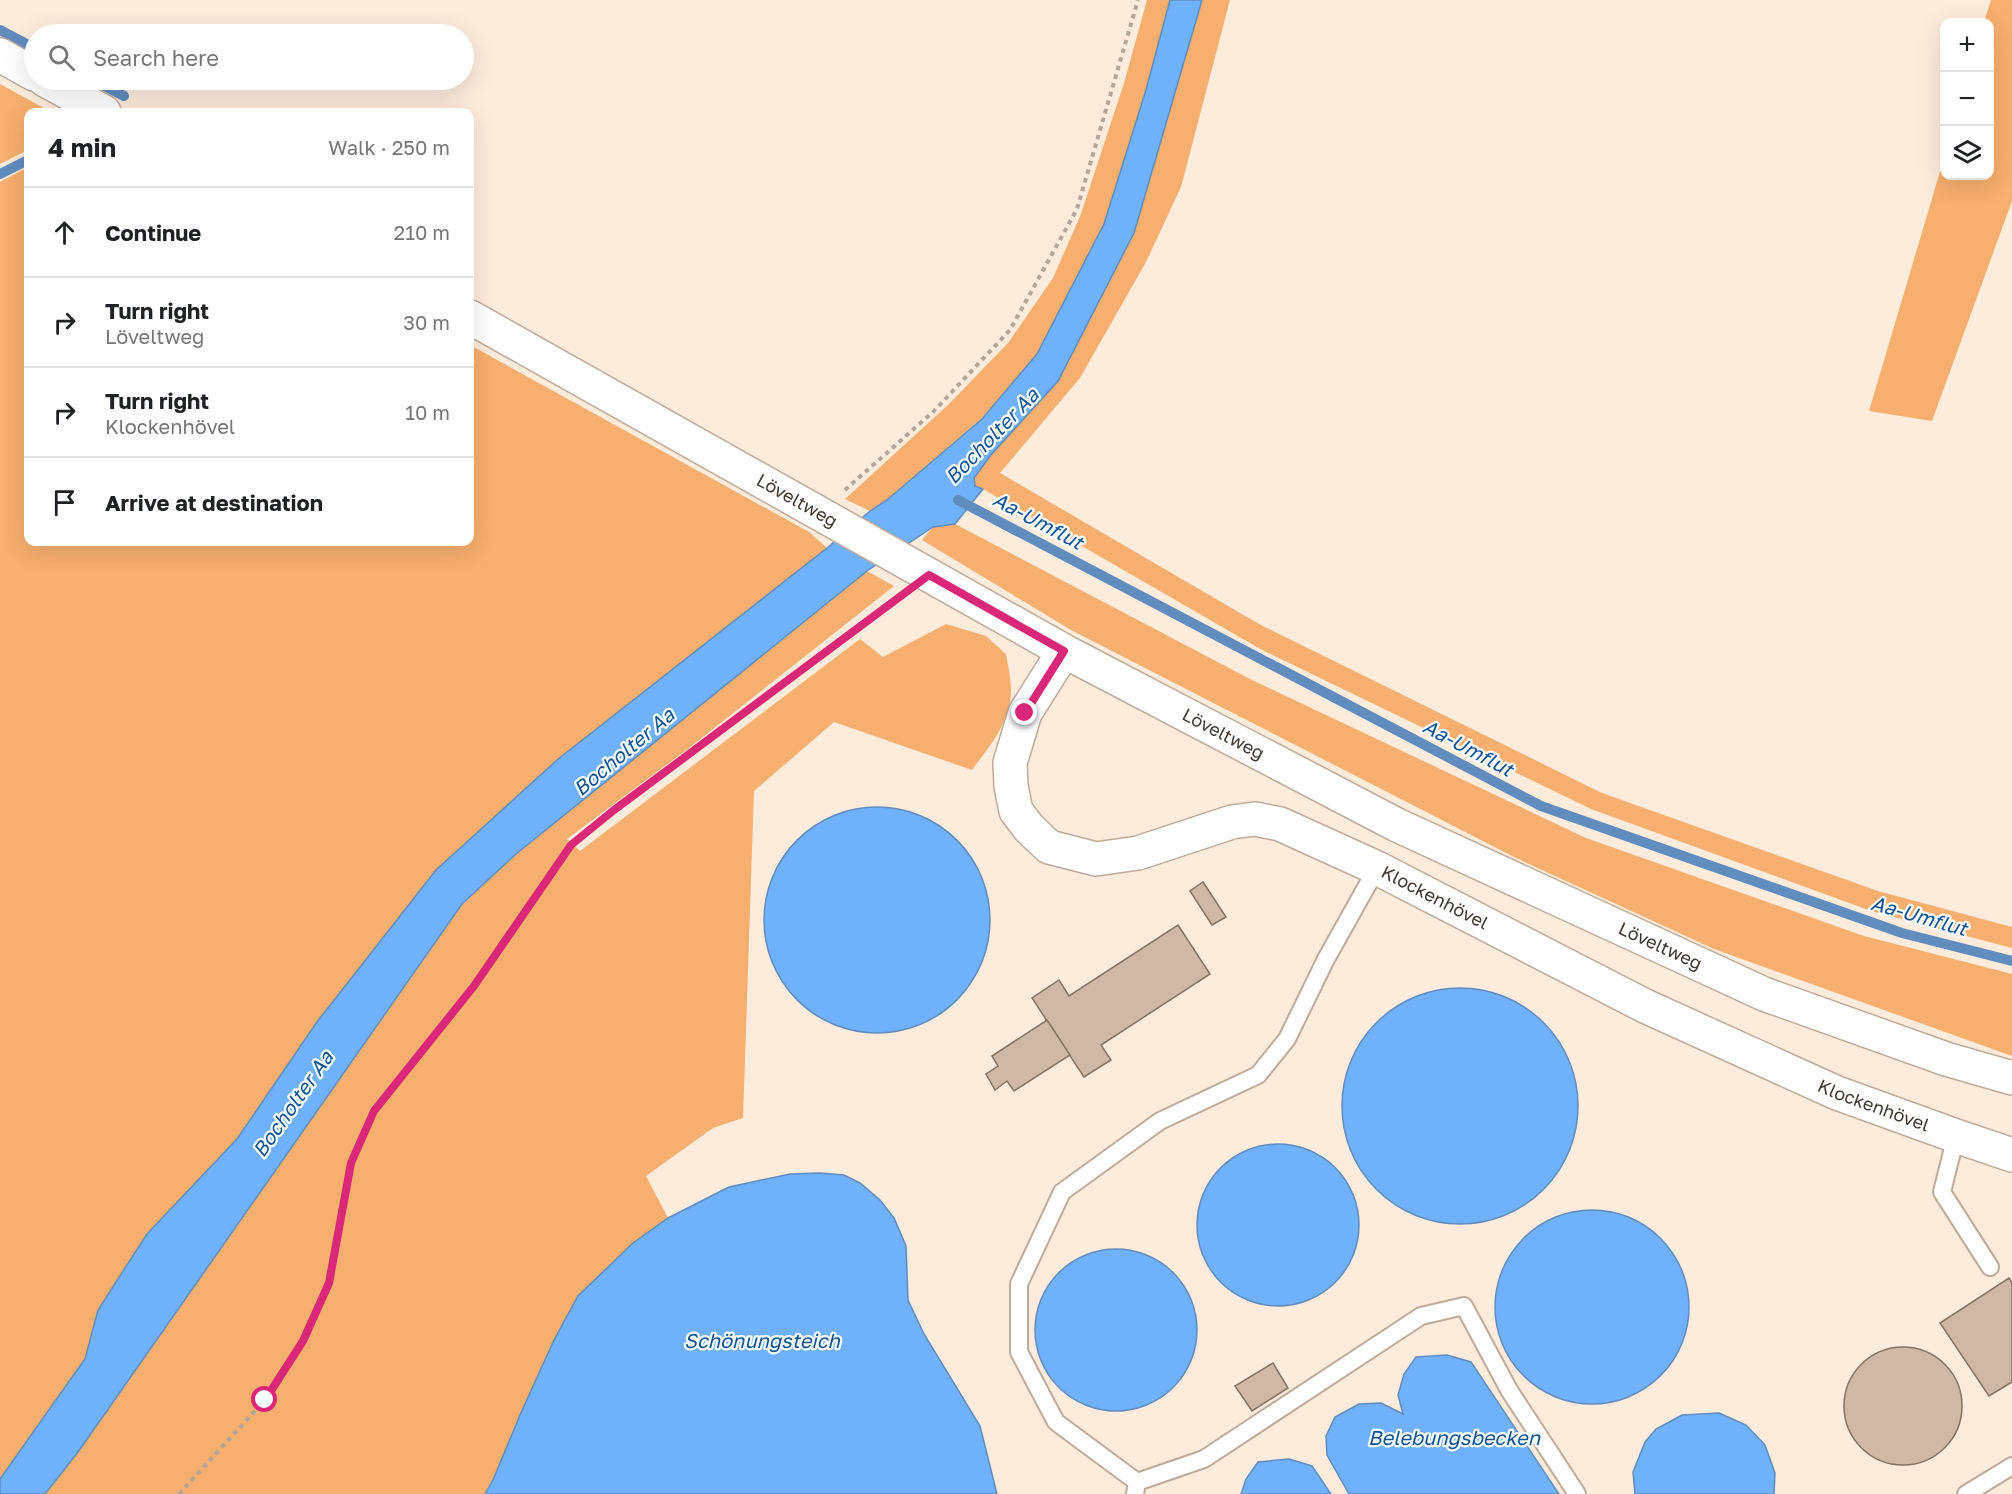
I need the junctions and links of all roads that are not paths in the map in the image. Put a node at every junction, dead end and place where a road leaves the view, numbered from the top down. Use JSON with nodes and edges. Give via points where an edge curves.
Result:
{"nodes":[{"id":1,"x":0,"y":54,"type":"edge"},
{"id":2,"x":24,"y":68,"type":"edge"},
{"id":3,"x":63,"y":90,"type":"edge"},
{"id":4,"x":97,"y":108,"type":"edge"},
{"id":5,"x":474,"y":319,"type":"edge"},
{"id":6,"x":1064,"y":651,"type":"junction"},
{"id":7,"x":1377,"y":868,"type":"junction"},
{"id":8,"x":2012,"y":1078,"type":"edge"},
{"id":9,"x":1956,"y":1136,"type":"junction"},
{"id":10,"x":2012,"y":1155,"type":"edge"},
{"id":11,"x":1990,"y":1267,"type":"dead end"},
{"id":12,"x":2012,"y":1466,"type":"edge"},
{"id":13,"x":1136,"y":1488,"type":"edge"},
{"id":14,"x":1576,"y":1494,"type":"edge"},
{"id":15,"x":1966,"y":1494,"type":"edge"}],
"edges":[{"from":1,"to":2,"type":"street"},
{"from":3,"to":4,"type":"street"},
{"from":5,"to":6,"type":"street","name":"Löveltweg"},
{"from":6,"to":7,"type":"street","name":"Klockenhövel","via":[[1025,713],[1010,763],[1016,811],[1049,847],[1096,859],[1138,853],[1232,822],[1255,819],[1280,824]]},
{"from":6,"to":8,"type":"street","name":"Löveltweg","via":[[1397,825],[1764,994],[1946,1059]]},
{"from":7,"to":9,"type":"street","name":"Klockenhövel","via":[[1645,1006],[1837,1093]]},
{"from":7,"to":13,"type":"lane","via":[[1287,1039],[1258,1075],[1160,1120],[1062,1192],[1019,1284],[1019,1352],[1056,1422]]},
{"from":9,"to":10,"type":"street","name":"Klockenhövel"},
{"from":9,"to":11,"type":"lane","via":[[1942,1192]]},
{"from":12,"to":15,"type":"lane"},
{"from":13,"to":14,"type":"lane","via":[[1204,1460],[1421,1316],[1464,1306],[1509,1390]]}]}
